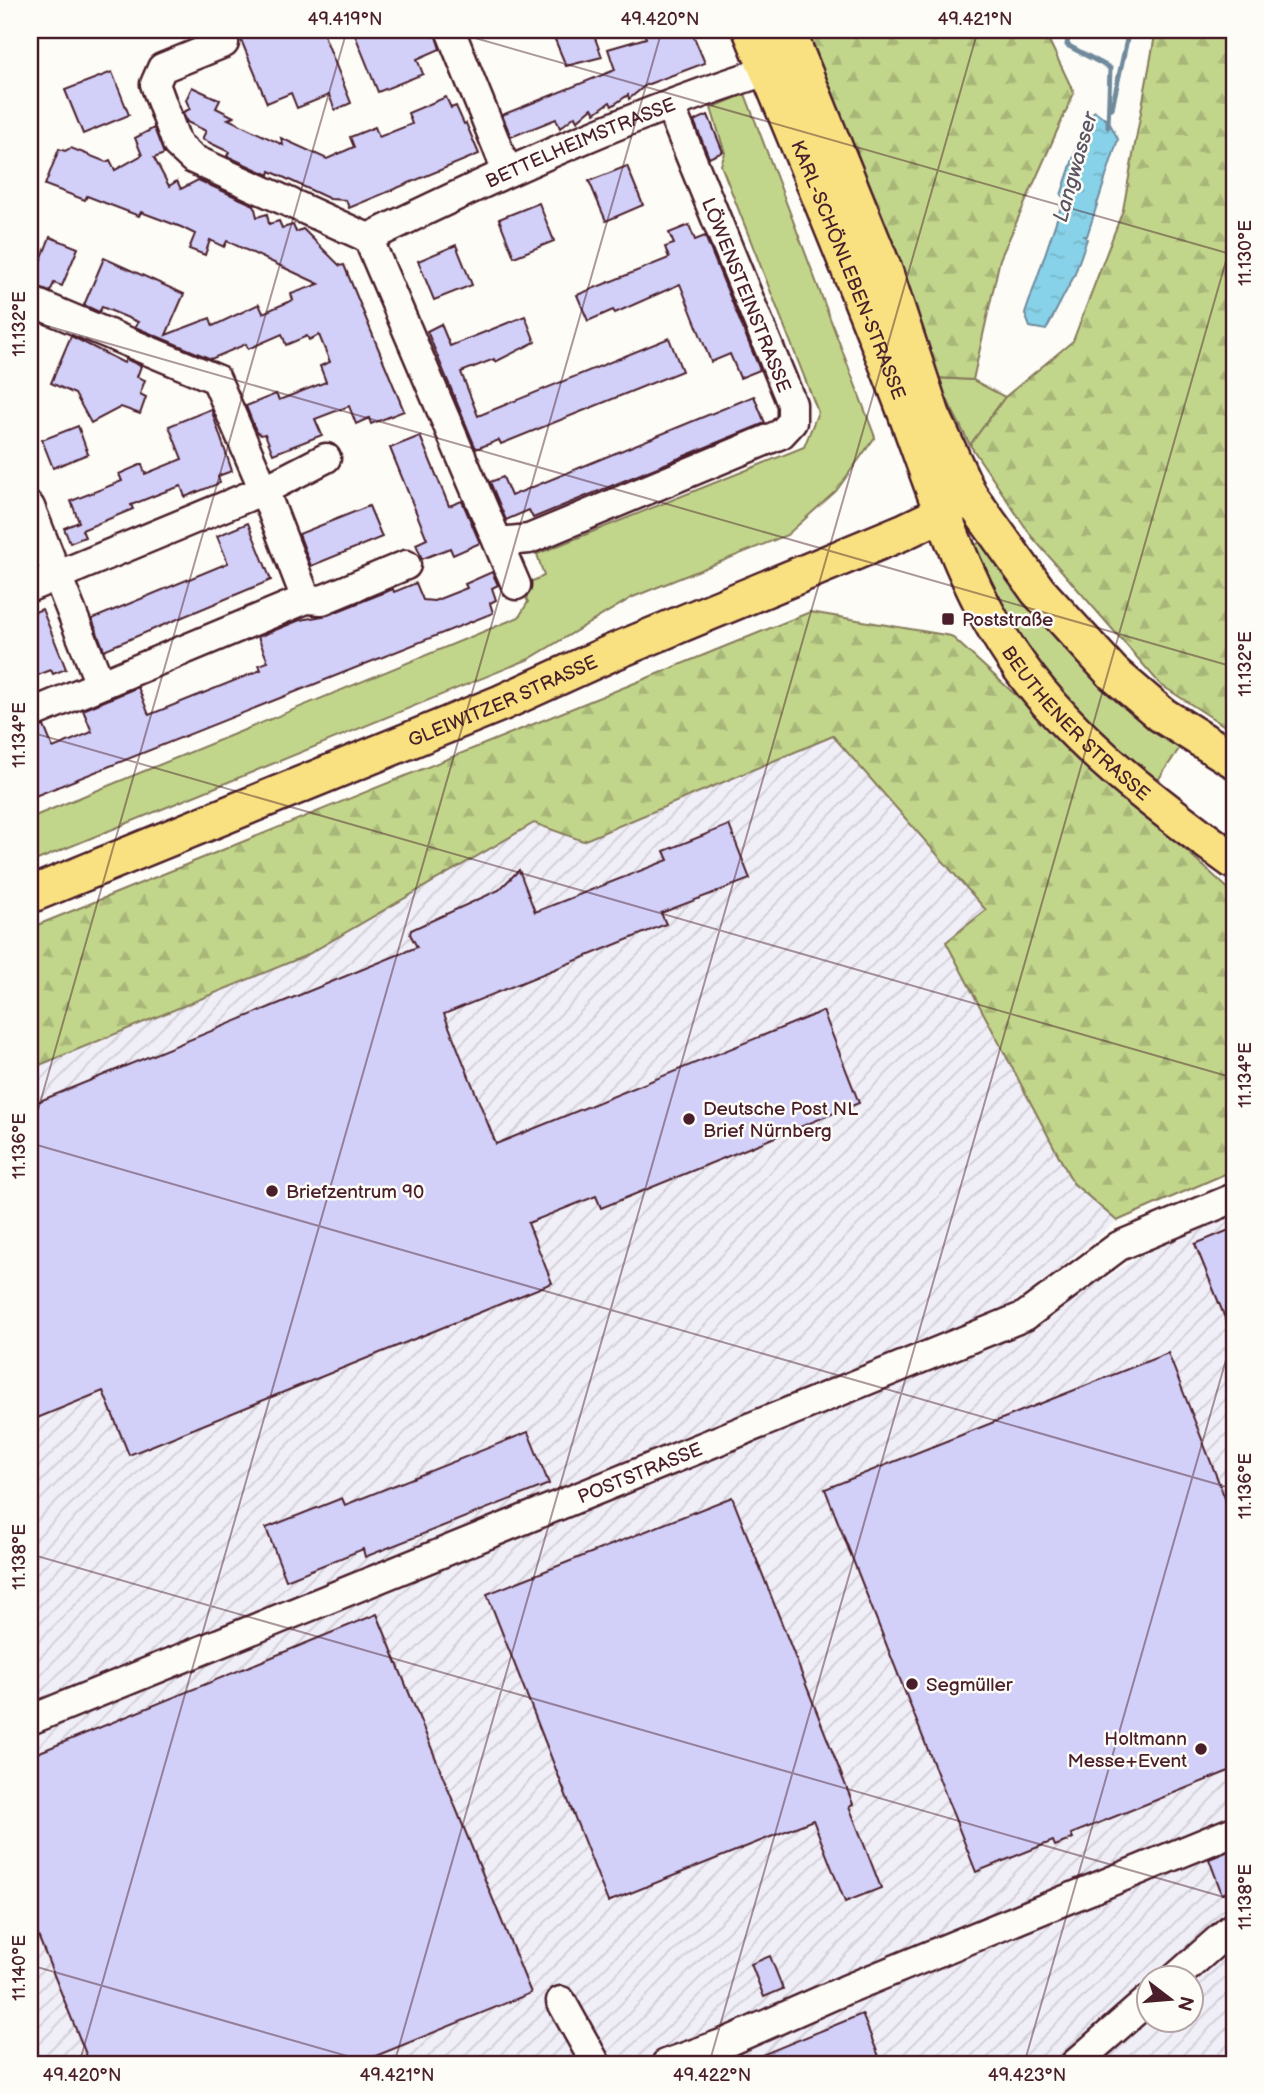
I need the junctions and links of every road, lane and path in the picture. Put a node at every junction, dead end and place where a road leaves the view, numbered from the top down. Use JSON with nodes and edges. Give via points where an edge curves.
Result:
{"nodes":[{"id":1,"x":219,"y":30,"type":"edge"},
{"id":2,"x":450,"y":30,"type":"edge"},
{"id":3,"x":751,"y":30,"type":"edge"},
{"id":4,"x":785,"y":54,"type":"edge"},
{"id":5,"x":670,"y":106,"type":"junction"},
{"id":6,"x":507,"y":171,"type":"junction"},
{"id":7,"x":368,"y":238,"type":"junction"},
{"id":8,"x":30,"y":301,"type":"edge"},
{"id":9,"x":326,"y":458,"type":"dead end"},
{"id":10,"x":264,"y":490,"type":"junction"},
{"id":11,"x":956,"y":504,"type":"junction"},
{"id":12,"x":30,"y":507,"type":"edge"},
{"id":13,"x":498,"y":542,"type":"junction"},
{"id":14,"x":406,"y":565,"type":"dead end"},
{"id":15,"x":58,"y":576,"type":"junction"},
{"id":16,"x":516,"y":585,"type":"dead end"},
{"id":17,"x":30,"y":587,"type":"edge"},
{"id":18,"x":306,"y":599,"type":"junction"},
{"id":19,"x":100,"y":684,"type":"junction"},
{"id":20,"x":30,"y":713,"type":"edge"},
{"id":21,"x":1234,"y":760,"type":"edge"},
{"id":22,"x":1234,"y":861,"type":"edge"},
{"id":23,"x":30,"y":895,"type":"edge"},
{"id":24,"x":1234,"y":1198,"type":"edge"},
{"id":25,"x":30,"y":1720,"type":"edge"},
{"id":26,"x":1234,"y":1831,"type":"edge"},
{"id":27,"x":1234,"y":1926,"type":"edge"},
{"id":28,"x":1190,"y":1965,"type":"edge"},
{"id":29,"x":561,"y":2001,"type":"dead end"},
{"id":30,"x":1134,"y":2013,"type":"edge"},
{"id":31,"x":596,"y":2064,"type":"edge"},
{"id":32,"x":666,"y":2064,"type":"edge"},
{"id":33,"x":1075,"y":2064,"type":"edge"}],
"edges":[{"from":1,"to":7,"type":"street","via":[[224,43],[162,68],[155,84],[177,144],[193,159]]},
{"from":2,"to":6,"type":"street"},
{"from":3,"to":4,"type":"main road","name":"KARL-SCHÖNLEBEN-STRASSE"},
{"from":4,"to":5,"type":"street","name":"BETTELHEIMSTRASSE"},
{"from":4,"to":11,"type":"main road","name":"KARL-SCHÖNLEBEN-STRASSE"},
{"from":5,"to":6,"type":"street","name":"BETTELHEIMSTRASSE"},
{"from":5,"to":13,"type":"street","name":"LÖWENSTEINSTRASSE","via":[[792,404],[792,422],[781,434],[529,539]]},
{"from":6,"to":7,"type":"street","name":"BETTELHEIMSTRASSE"},
{"from":7,"to":13,"type":"street"},
{"from":8,"to":10,"type":"street","via":[[216,379]]},
{"from":9,"to":10,"type":"street"},
{"from":10,"to":15,"type":"street"},
{"from":10,"to":18,"type":"street"},
{"from":11,"to":21,"type":"main road","via":[[1113,673],[1162,715]]},
{"from":11,"to":22,"type":"main road","name":"BEUTHENER STRASSE","via":[[984,610],[1038,691],[1080,736]]},
{"from":11,"to":23,"type":"main road","name":"GLEIWITZER STRASSE","via":[[903,532],[501,703]]},
{"from":12,"to":15,"type":"street"},
{"from":13,"to":16,"type":"street"},
{"from":14,"to":18,"type":"street","via":[[322,600]]},
{"from":15,"to":17,"type":"street"},
{"from":15,"to":19,"type":"street"},
{"from":18,"to":19,"type":"street"},
{"from":19,"to":20,"type":"street"},
{"from":24,"to":25,"type":"street","name":"POSTSTRASSE","via":[[1119,1246],[1025,1316]]},
{"from":26,"to":32,"type":"street"},
{"from":27,"to":28,"type":"street"},
{"from":29,"to":31,"type":"street"},
{"from":30,"to":33,"type":"street"}]}
